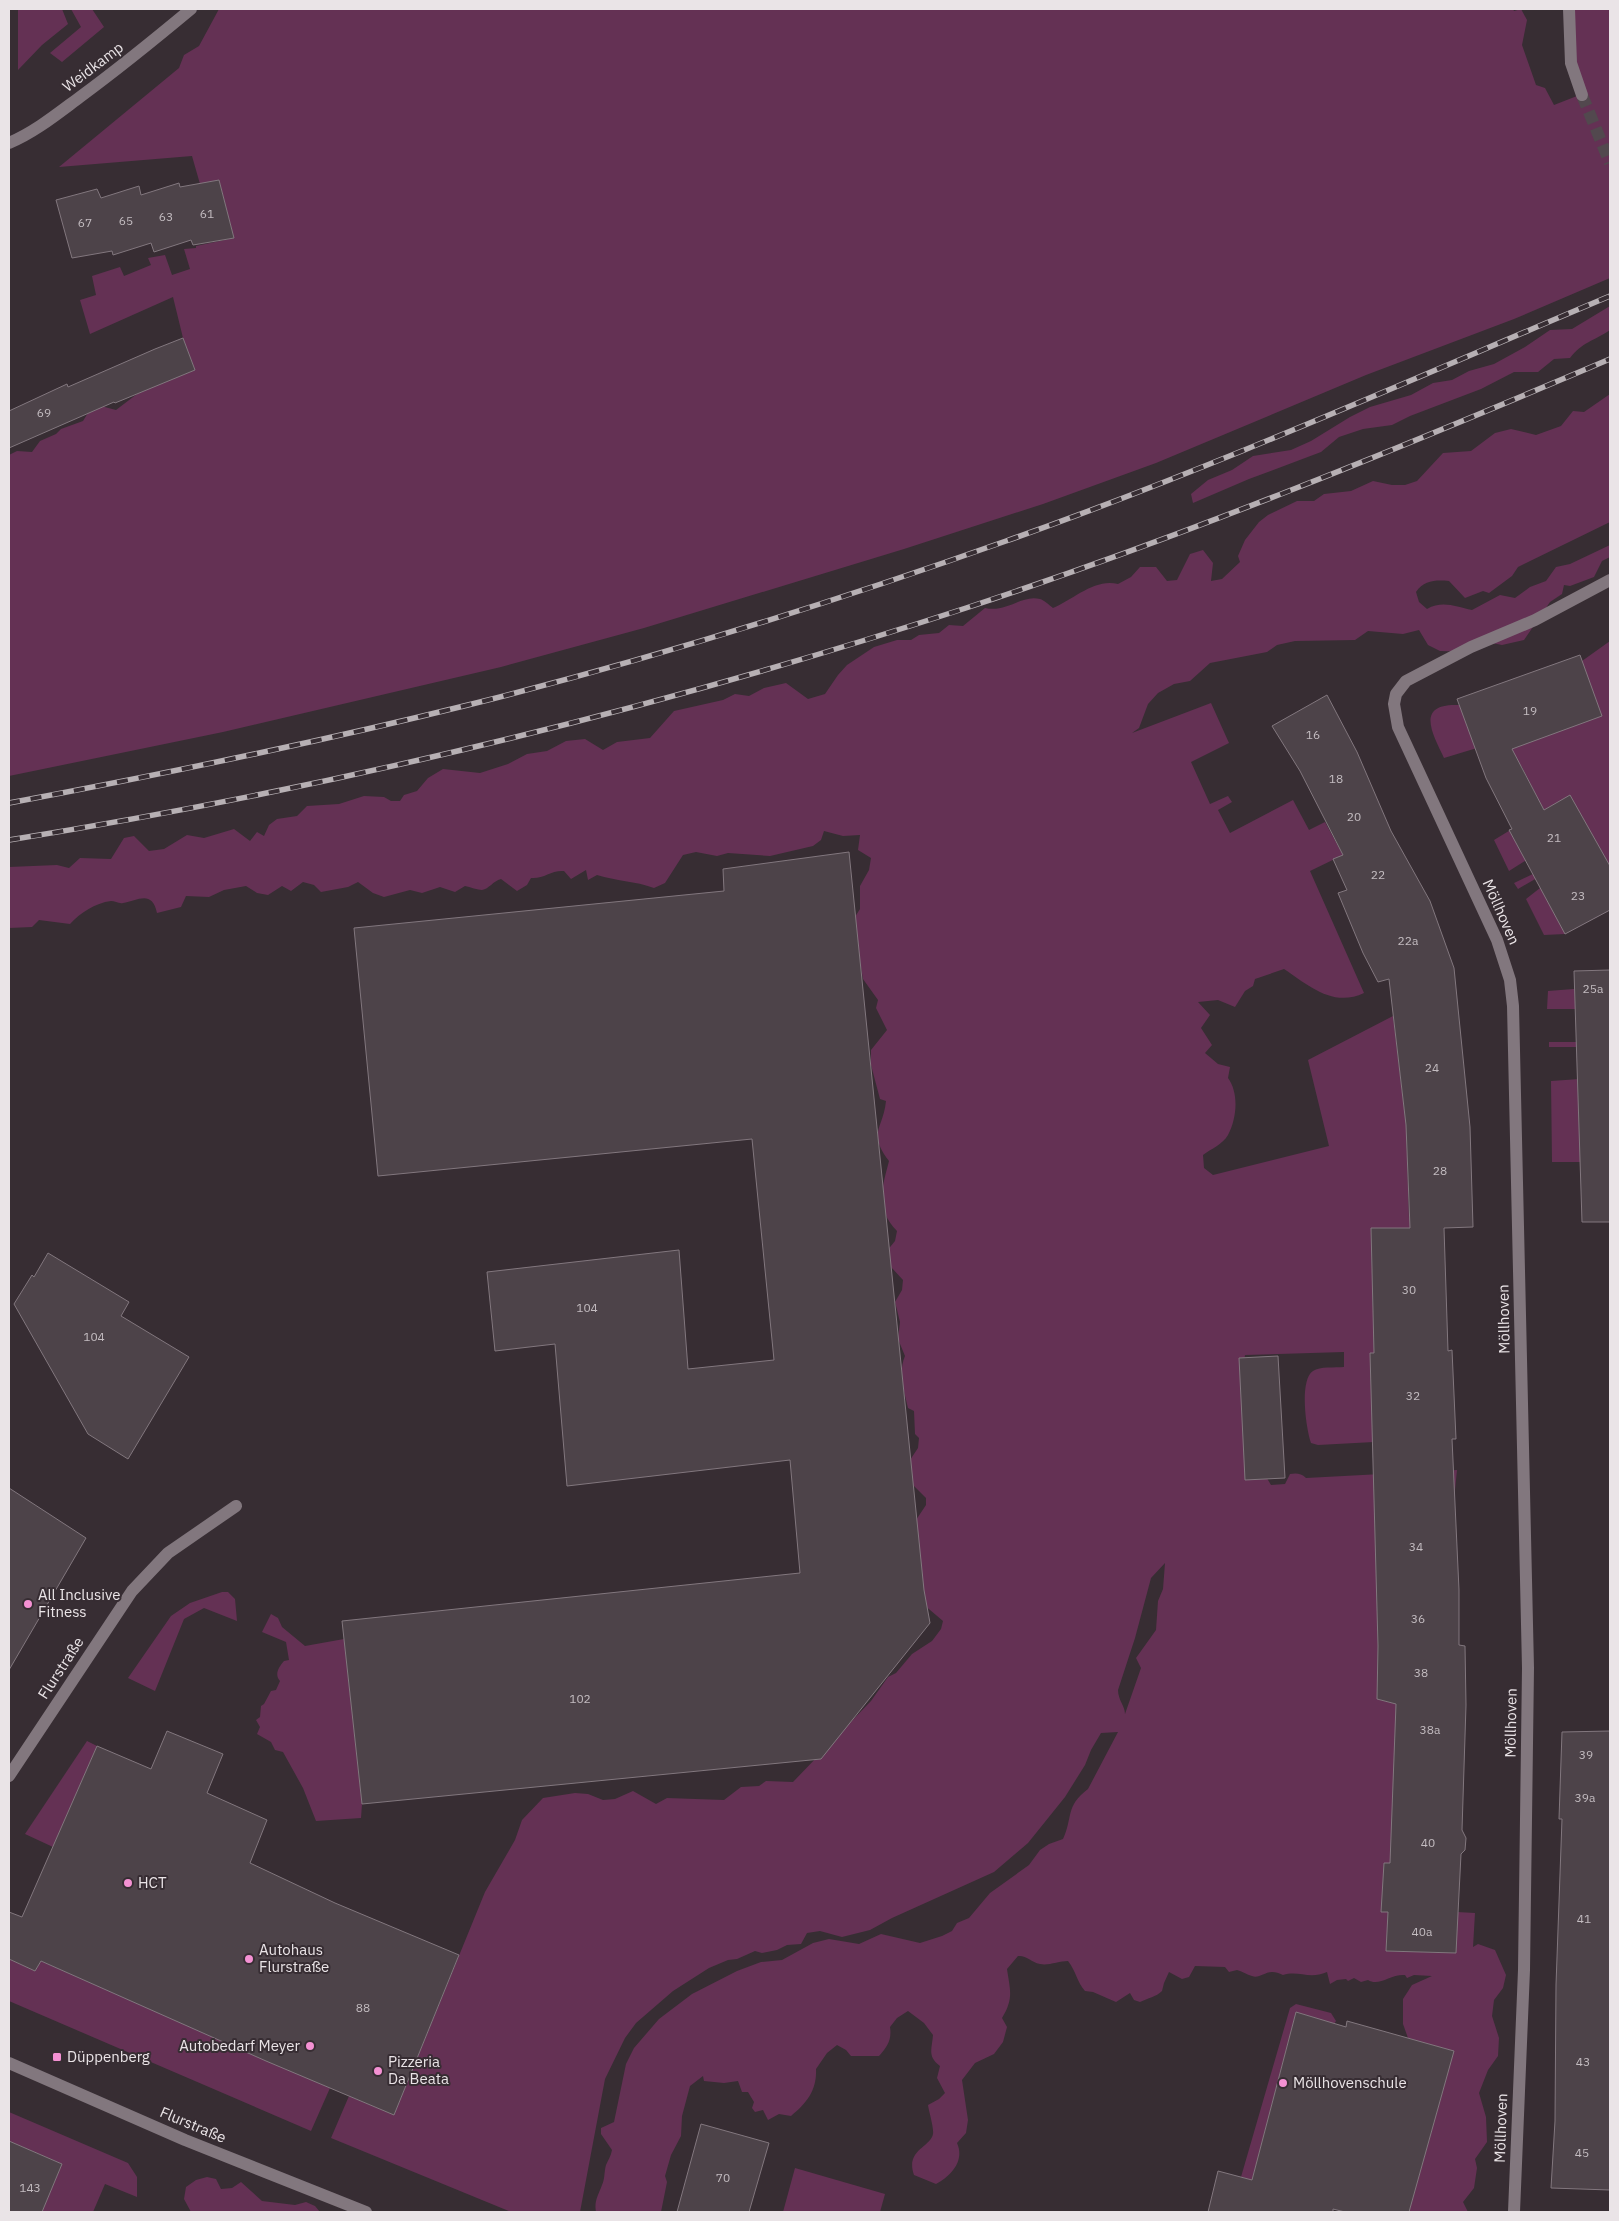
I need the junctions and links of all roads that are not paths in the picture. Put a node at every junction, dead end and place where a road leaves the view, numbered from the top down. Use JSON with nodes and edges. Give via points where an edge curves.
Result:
{"nodes":[{"id":1,"x":192,"y":9,"type":"edge"},
{"id":2,"x":1569,"y":9,"type":"edge"},
{"id":3,"x":1582,"y":95,"type":"tunnel mouth"},
{"id":4,"x":9,"y":143,"type":"edge"},
{"id":5,"x":1610,"y":580,"type":"edge"},
{"id":6,"x":236,"y":1506,"type":"dead end"},
{"id":7,"x":9,"y":1776,"type":"edge"},
{"id":8,"x":9,"y":2063,"type":"edge"},
{"id":9,"x":366,"y":2212,"type":"edge"},
{"id":10,"x":1514,"y":2212,"type":"edge"}],
"edges":[{"from":1,"to":4,"type":"street","name":"Weidkamp","via":[[51,118]]},
{"from":2,"to":3,"type":"street","via":[[1571,63]]},
{"from":5,"to":10,"type":"street","name":"Möllhoven","via":[[1535,620],[1471,647],[1406,681],[1396,694],[1394,704],[1398,727],[1497,940],[1510,980],[1513,1006],[1528,1668],[1524,1970]]},
{"from":6,"to":7,"type":"street","name":"Flurstraße","via":[[168,1553],[132,1591]]},
{"from":8,"to":9,"type":"street","name":"Flurstraße","via":[[185,2140]]}]}
